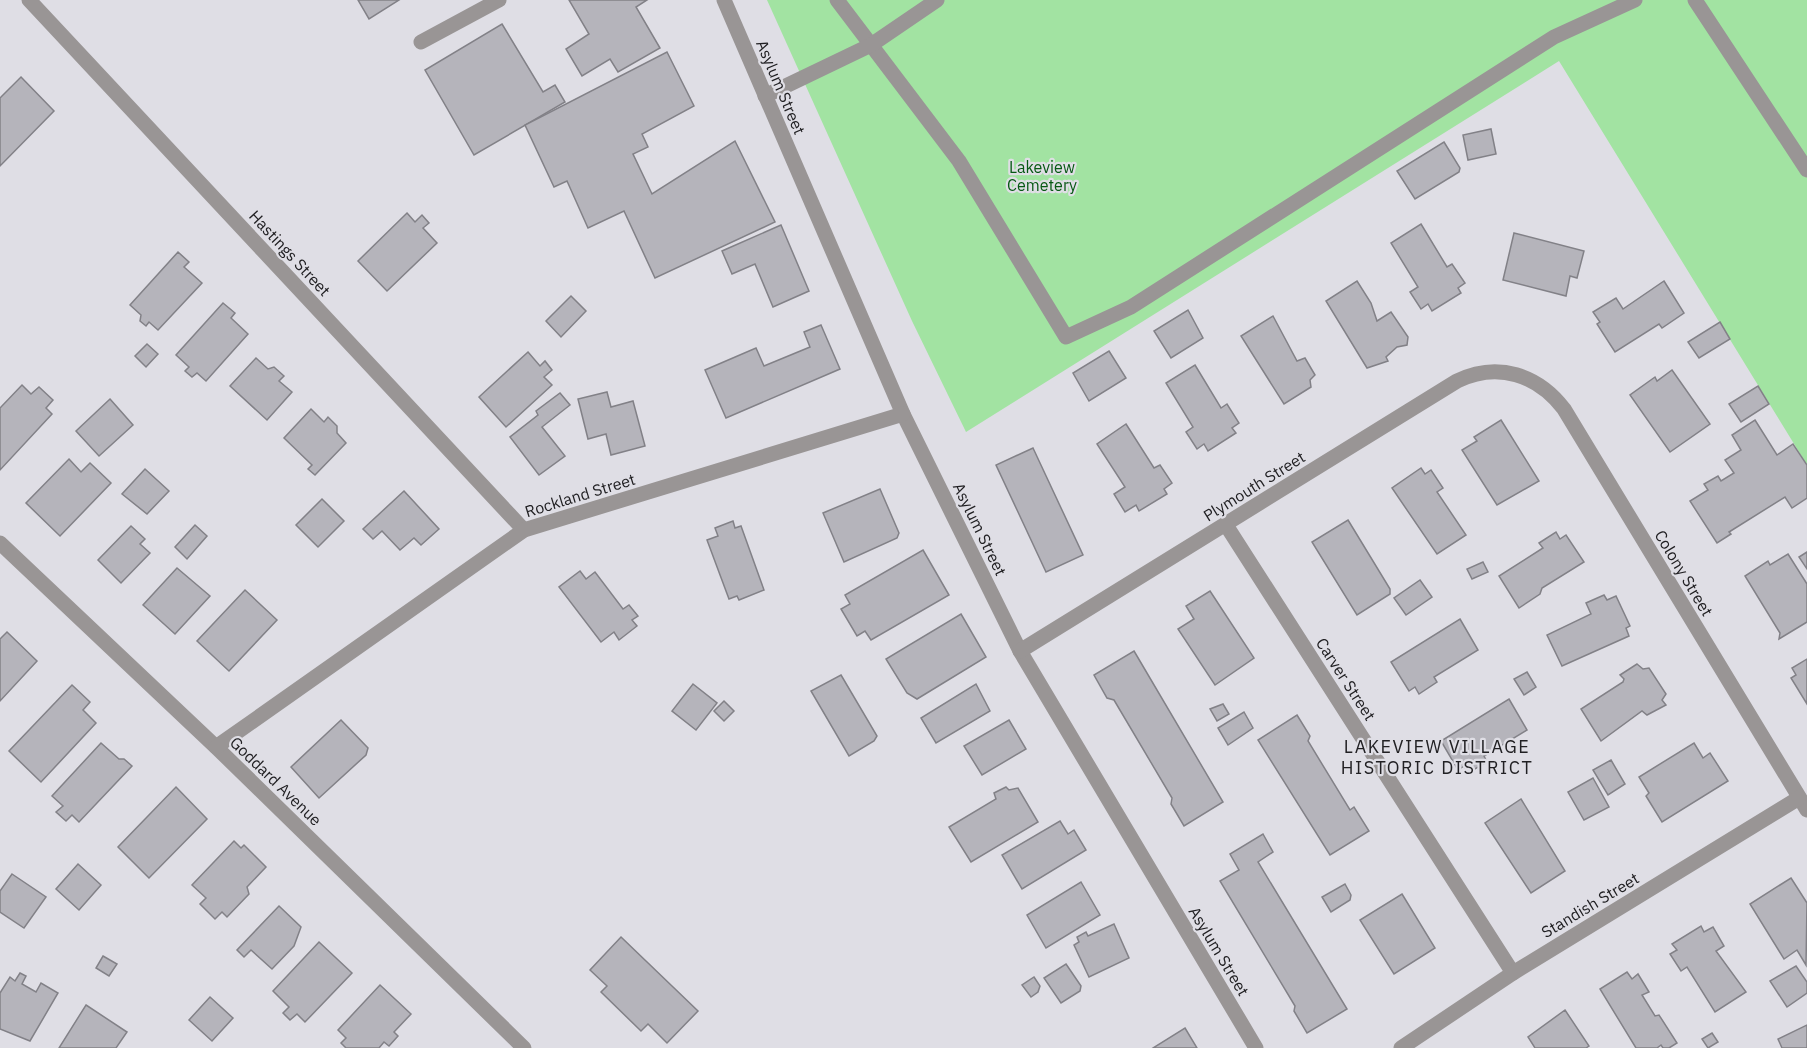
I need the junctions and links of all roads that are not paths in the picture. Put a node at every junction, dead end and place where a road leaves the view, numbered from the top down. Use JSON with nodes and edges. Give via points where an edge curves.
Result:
{"nodes":[{"id":1,"x":29,"y":0,"type":"edge"},
{"id":2,"x":499,"y":0,"type":"edge"},
{"id":3,"x":724,"y":0,"type":"edge"},
{"id":4,"x":837,"y":0,"type":"edge"},
{"id":5,"x":938,"y":0,"type":"edge"},
{"id":6,"x":1635,"y":0,"type":"edge"},
{"id":7,"x":1695,"y":0,"type":"edge"},
{"id":8,"x":421,"y":42,"type":"dead end"},
{"id":9,"x":871,"y":45,"type":"junction"},
{"id":10,"x":765,"y":96,"type":"junction"},
{"id":11,"x":1807,"y":170,"type":"edge"},
{"id":12,"x":1514,"y":373,"type":"joint"},
{"id":13,"x":903,"y":414,"type":"junction"},
{"id":14,"x":1226,"y":525,"type":"junction"},
{"id":15,"x":524,"y":530,"type":"junction"},
{"id":16,"x":0,"y":543,"type":"edge"},
{"id":17,"x":1020,"y":651,"type":"junction"},
{"id":18,"x":216,"y":747,"type":"junction"},
{"id":19,"x":1803,"y":804,"type":"edge"},
{"id":20,"x":1513,"y":973,"type":"junction"},
{"id":21,"x":524,"y":1048,"type":"edge"},
{"id":22,"x":1256,"y":1048,"type":"edge"},
{"id":23,"x":1401,"y":1048,"type":"edge"}],
"edges":[{"from":1,"to":15,"type":"street","name":"Hastings Street"},
{"from":2,"to":8,"type":"street"},
{"from":3,"to":10,"type":"street","name":"Asylum Street"},
{"from":4,"to":9,"type":"street"},
{"from":5,"to":9,"type":"street"},
{"from":6,"to":9,"type":"street","via":[[1554,37],[1131,307],[1066,337],[959,161]]},
{"from":7,"to":11,"type":"street"},
{"from":9,"to":10,"type":"street"},
{"from":10,"to":13,"type":"street","name":"Asylum Street"},
{"from":12,"to":14,"type":"street","name":"Plymouth Street","via":[[1479,373],[1457,381]]},
{"from":12,"to":19,"type":"street","name":"Colony Street","via":[[1541,385],[1564,409]]},
{"from":13,"to":15,"type":"street","name":"Rockland Street"},
{"from":13,"to":17,"type":"street","name":"Asylum Street"},
{"from":14,"to":17,"type":"street","name":"Plymouth Street"},
{"from":14,"to":20,"type":"street","name":"Carver Street"},
{"from":15,"to":18,"type":"street","name":"Rockland Street"},
{"from":16,"to":18,"type":"street","name":"Goddard Avenue"},
{"from":17,"to":22,"type":"street","name":"Asylum Street"},
{"from":18,"to":21,"type":"street","name":"Goddard Avenue"},
{"from":19,"to":20,"type":"street","name":"Standish Street"},
{"from":20,"to":23,"type":"street","name":"Standish Street"}]}
